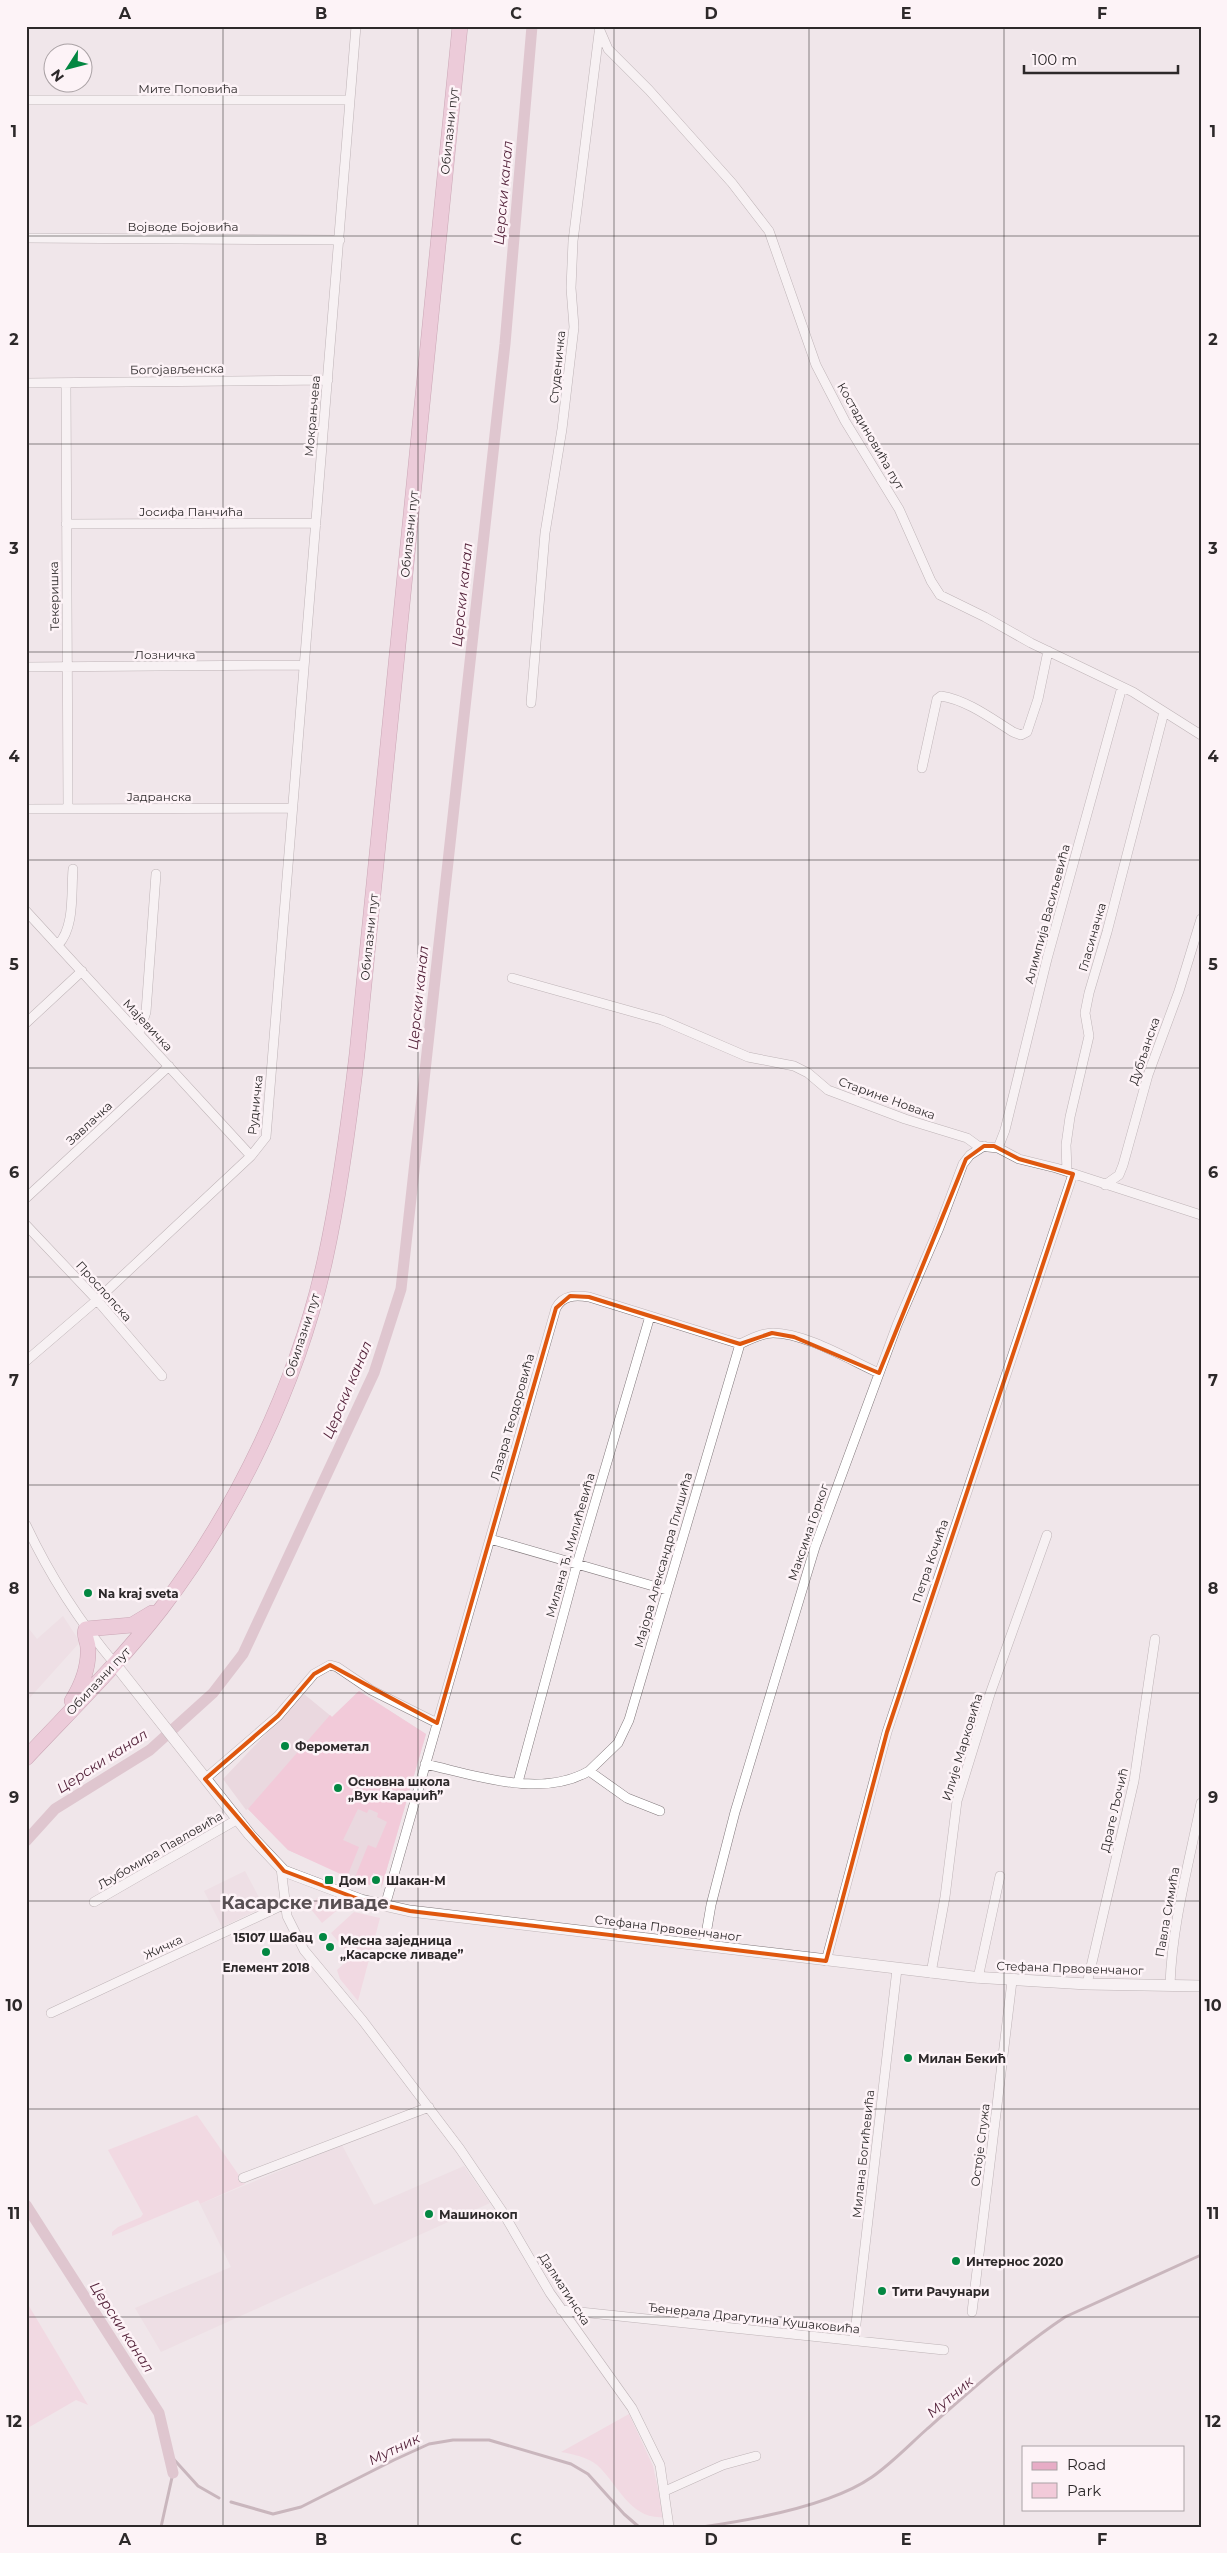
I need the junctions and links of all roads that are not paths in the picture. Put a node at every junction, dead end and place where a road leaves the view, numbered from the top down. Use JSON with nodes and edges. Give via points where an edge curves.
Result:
{"nodes":[{"id":1,"x":356,"y":26,"type":"edge"},
{"id":2,"x":460,"y":26,"type":"edge"},
{"id":3,"x":598,"y":29,"type":"edge"},
{"id":4,"x":26,"y":100,"type":"edge"},
{"id":5,"x":350,"y":100,"type":"junction"},
{"id":6,"x":26,"y":238,"type":"edge"},
{"id":7,"x":340,"y":240,"type":"junction"},
{"id":8,"x":328,"y":380,"type":"junction"},
{"id":9,"x":26,"y":383,"type":"edge"},
{"id":10,"x":66,"y":383,"type":"junction"},
{"id":11,"x":66,"y":524,"type":"junction"},
{"id":12,"x":316,"y":524,"type":"junction"},
{"id":13,"x":1048,"y":651,"type":"junction"},
{"id":14,"x":304,"y":665,"type":"junction"},
{"id":15,"x":26,"y":667,"type":"edge"},
{"id":16,"x":67,"y":667,"type":"junction"},
{"id":17,"x":1122,"y":687,"type":"junction"},
{"id":18,"x":531,"y":703,"type":"dead end"},
{"id":19,"x":1164,"y":712,"type":"junction"},
{"id":20,"x":1201,"y":735,"type":"edge"},
{"id":21,"x":922,"y":768,"type":"dead end"},
{"id":22,"x":68,"y":808,"type":"junction"},
{"id":23,"x":291,"y":808,"type":"junction"},
{"id":24,"x":26,"y":809,"type":"edge"},
{"id":25,"x":73,"y":869,"type":"dead end"},
{"id":26,"x":156,"y":874,"type":"dead end"},
{"id":27,"x":26,"y":911,"type":"edge"},
{"id":28,"x":1201,"y":919,"type":"edge"},
{"id":29,"x":58,"y":946,"type":"junction"},
{"id":30,"x":82,"y":971,"type":"junction"},
{"id":31,"x":512,"y":978,"type":"dead end"},
{"id":32,"x":26,"y":1023,"type":"edge"},
{"id":33,"x":139,"y":1033,"type":"junction"},
{"id":34,"x":169,"y":1066,"type":"junction"},
{"id":35,"x":984,"y":1146,"type":"junction"},
{"id":36,"x":998,"y":1148,"type":"junction"},
{"id":37,"x":251,"y":1156,"type":"junction"},
{"id":38,"x":1070,"y":1173,"type":"junction"},
{"id":39,"x":1105,"y":1185,"type":"junction"},
{"id":40,"x":26,"y":1198,"type":"edge"},
{"id":41,"x":1201,"y":1216,"type":"edge"},
{"id":42,"x":26,"y":1225,"type":"edge"},
{"id":43,"x":97,"y":1300,"type":"junction"},
{"id":44,"x":650,"y":1316,"type":"junction"},
{"id":45,"x":740,"y":1344,"type":"junction"},
{"id":46,"x":26,"y":1361,"type":"edge"},
{"id":47,"x":879,"y":1373,"type":"junction"},
{"id":48,"x":162,"y":1376,"type":"dead end"},
{"id":49,"x":26,"y":1525,"type":"edge"},
{"id":50,"x":1047,"y":1535,"type":"dead end"},
{"id":51,"x":490,"y":1539,"type":"junction"},
{"id":52,"x":577,"y":1564,"type":"junction"},
{"id":53,"x":668,"y":1590,"type":"junction"},
{"id":54,"x":164,"y":1606,"type":"junction"},
{"id":55,"x":86,"y":1629,"type":"junction"},
{"id":56,"x":1155,"y":1639,"type":"dead end"},
{"id":57,"x":115,"y":1664,"type":"junction"},
{"id":58,"x":70,"y":1710,"type":"junction"},
{"id":59,"x":437,"y":1722,"type":"junction"},
{"id":60,"x":26,"y":1758,"type":"edge"},
{"id":61,"x":425,"y":1764,"type":"junction"},
{"id":62,"x":589,"y":1771,"type":"junction"},
{"id":63,"x":206,"y":1779,"type":"junction"},
{"id":64,"x":518,"y":1782,"type":"junction"},
{"id":65,"x":1201,"y":1803,"type":"edge"},
{"id":66,"x":660,"y":1811,"type":"dead end"},
{"id":67,"x":238,"y":1819,"type":"junction"},
{"id":68,"x":1197,"y":1842,"type":"edge"},
{"id":69,"x":280,"y":1868,"type":"junction"},
{"id":70,"x":1000,"y":1876,"type":"dead end"},
{"id":71,"x":94,"y":1902,"type":"dead end"},
{"id":72,"x":285,"y":1904,"type":"junction"},
{"id":73,"x":385,"y":1906,"type":"junction"},
{"id":74,"x":704,"y":1946,"type":"junction"},
{"id":75,"x":826,"y":1961,"type":"junction"},
{"id":76,"x":897,"y":1969,"type":"junction"},
{"id":77,"x":931,"y":1973,"type":"junction"},
{"id":78,"x":978,"y":1978,"type":"junction"},
{"id":79,"x":1012,"y":1981,"type":"junction"},
{"id":80,"x":1087,"y":1984,"type":"junction"},
{"id":81,"x":1170,"y":1986,"type":"junction"},
{"id":82,"x":1201,"y":1986,"type":"edge"},
{"id":83,"x":51,"y":2013,"type":"dead end"},
{"id":84,"x":429,"y":2107,"type":"junction"},
{"id":85,"x":243,"y":2178,"type":"dead end"},
{"id":86,"x":561,"y":2310,"type":"junction"},
{"id":87,"x":972,"y":2312,"type":"dead end"},
{"id":88,"x":854,"y":2341,"type":"junction"},
{"id":89,"x":944,"y":2350,"type":"dead end"},
{"id":90,"x":756,"y":2456,"type":"dead end"},
{"id":91,"x":665,"y":2491,"type":"junction"},
{"id":92,"x":669,"y":2523,"type":"edge"}],
"edges":[{"from":1,"to":5,"type":"street","name":"Мокрањчева"},
{"from":2,"to":54,"type":"main road","name":"Обилазни пут","via":[[358,1045],[337,1200],[316,1297],[286,1385],[232,1497]]},
{"from":3,"to":13,"type":"street","name":"Костадиновића пут","via":[[608,49],[732,183],[769,231],[816,365],[845,421],[898,509],[940,595]]},
{"from":3,"to":18,"type":"street","name":"Студеничка","via":[[573,241],[571,288],[574,327],[545,533]]},
{"from":4,"to":5,"type":"street","name":"Мите Поповића"},
{"from":5,"to":7,"type":"street","name":"Мокрањчева"},
{"from":6,"to":7,"type":"street","name":"Војводе Бојовића"},
{"from":7,"to":8,"type":"street","name":"Мокрањчева"},
{"from":8,"to":10,"type":"street","name":"Богојављенска"},
{"from":8,"to":12,"type":"street","name":"Мокрањчева"},
{"from":9,"to":10,"type":"street","name":"Богојављенска"},
{"from":10,"to":11,"type":"street","name":"Текеришка"},
{"from":11,"to":12,"type":"street","name":"Јосифа Панчића"},
{"from":11,"to":16,"type":"street","name":"Текеришка"},
{"from":12,"to":14,"type":"street","name":"Мокрањчева"},
{"from":13,"to":17,"type":"street","name":"Костадиновића пут"},
{"from":13,"to":21,"type":"street","via":[[1027,732],[1021,735],[1013,732],[967,706],[941,696],[937,700]]},
{"from":14,"to":16,"type":"street","name":"Лозничка"},
{"from":14,"to":23,"type":"street","name":"Мокрањчева"},
{"from":15,"to":16,"type":"street","name":"Лозничка"},
{"from":16,"to":22,"type":"street","name":"Текеришка"},
{"from":17,"to":19,"type":"street","name":"Костадиновића пут"},
{"from":17,"to":36,"type":"street","name":"Алимпија Васиљевића"},
{"from":19,"to":20,"type":"street","name":"Костадиновића пут"},
{"from":19,"to":38,"type":"street","name":"Гласиначка","via":[[1089,993],[1085,1013],[1089,1036],[1066,1145]]},
{"from":22,"to":23,"type":"street","name":"Јадранска"},
{"from":22,"to":24,"type":"street","name":"Јадранска"},
{"from":23,"to":37,"type":"street","name":"Рудничка","via":[[266,1137]]},
{"from":25,"to":29,"type":"street","via":[[68,927]]},
{"from":26,"to":33,"type":"street","via":[[146,1012]]},
{"from":27,"to":29,"type":"street","name":"Мајевичка"},
{"from":28,"to":39,"type":"street","name":"Дубљанска","via":[[1148,1075],[1123,1164],[1119,1175]]},
{"from":29,"to":30,"type":"street","name":"Мајевичка"},
{"from":30,"to":32,"type":"street"},
{"from":30,"to":33,"type":"street","name":"Мајевичка"},
{"from":31,"to":35,"type":"street","name":"Старине Новака","via":[[662,1020],[748,1057],[794,1066],[828,1090]]},
{"from":33,"to":34,"type":"street","name":"Мајевичка"},
{"from":34,"to":37,"type":"street","name":"Мајевичка"},
{"from":34,"to":40,"type":"street","name":"Завлачка"},
{"from":35,"to":36,"type":"street","name":"Старине Новака"},
{"from":35,"to":47,"type":"street","name":"Максима Горког","via":[[963,1164]]},
{"from":36,"to":38,"type":"street","name":"Старине Новака","via":[[1019,1159]]},
{"from":37,"to":43,"type":"street","name":"Рудничка"},
{"from":38,"to":39,"type":"street","name":"Старине Новака"},
{"from":38,"to":75,"type":"street","name":"Петра Кочића","via":[[895,1706]]},
{"from":39,"to":41,"type":"street","name":"Старине Новака"},
{"from":42,"to":43,"type":"street","name":"Прослопска"},
{"from":43,"to":46,"type":"street","name":"Рудничка"},
{"from":43,"to":48,"type":"street","name":"Прослопска"},
{"from":44,"to":45,"type":"street","name":"Лазара Теодоровића"},
{"from":44,"to":51,"type":"street","name":"Лазара Теодоровића","via":[[589,1298],[570,1296],[560,1301]]},
{"from":44,"to":52,"type":"street","name":"Милана Ђ. Милићевића"},
{"from":45,"to":47,"type":"street","via":[[761,1335],[782,1334],[813,1343]]},
{"from":45,"to":53,"type":"street","name":"Мајора Александра Глишића"},
{"from":47,"to":74,"type":"street","name":"Максима Горког","via":[[815,1547],[763,1715],[720,1866]]},
{"from":49,"to":55,"type":"street","via":[[48,1569]]},
{"from":50,"to":77,"type":"street","name":"Илије Марковића","via":[[983,1715],[957,1801]]},
{"from":51,"to":52,"type":"street"},
{"from":51,"to":59,"type":"street","name":"Лазара Теодоровића"},
{"from":52,"to":53,"type":"street"},
{"from":52,"to":64,"type":"street","name":"Милана Ђ. Милићевића"},
{"from":53,"to":62,"type":"street","name":"Мајора Александра Глишића","via":[[623,1735]]},
{"from":54,"to":55,"type":"main road","via":[[132,1625]]},
{"from":54,"to":57,"type":"main road","name":"Обилазни пут"},
{"from":55,"to":57,"type":"street"},
{"from":55,"to":58,"type":"main road","via":[[86,1668]]},
{"from":56,"to":80,"type":"street","name":"Драге Љочић","via":[[1134,1781]]},
{"from":57,"to":58,"type":"main road","name":"Обилазни пут"},
{"from":57,"to":63,"type":"street","name":"Стефана Првовенчаног"},
{"from":58,"to":60,"type":"main road","name":"Обилазни пут"},
{"from":59,"to":61,"type":"street","name":"Лазара Теодоровића"},
{"from":59,"to":63,"type":"street","via":[[390,1701],[337,1666],[330,1665],[314,1674],[278,1716]]},
{"from":61,"to":64,"type":"street","name":"Мајора Александра Глишића"},
{"from":61,"to":73,"type":"street","name":"Лазара Теодоровића"},
{"from":62,"to":64,"type":"street","name":"Мајора Александра Глишића","via":[[565,1781]]},
{"from":62,"to":66,"type":"street","via":[[627,1798]]},
{"from":63,"to":67,"type":"street","name":"Стефана Првовенчаног"},
{"from":65,"to":68,"type":"street","name":"Павла Симића"},
{"from":67,"to":69,"type":"street","name":"Стефана Првовенчаног"},
{"from":67,"to":71,"type":"street","name":"Љубомира Павловића"},
{"from":68,"to":81,"type":"street","name":"Павла Симића","via":[[1172,1958]]},
{"from":69,"to":72,"type":"street","name":"Далматинска"},
{"from":69,"to":73,"type":"street","name":"Стефана Првовенчаног","via":[[298,1878]]},
{"from":70,"to":78,"type":"street"},
{"from":72,"to":83,"type":"street","name":"Жичка"},
{"from":72,"to":84,"type":"street","name":"Далматинска","via":[[292,1928],[304,1950]]},
{"from":73,"to":74,"type":"street","name":"Стефана Првовенчаног"},
{"from":74,"to":75,"type":"street","name":"Стефана Првовенчаног"},
{"from":75,"to":76,"type":"street","name":"Стефана Првовенчаног"},
{"from":76,"to":77,"type":"street","name":"Стефана Првовенчаног"},
{"from":76,"to":88,"type":"street","name":"Милана Богићевића"},
{"from":77,"to":78,"type":"street","name":"Стефана Првовенчаног"},
{"from":78,"to":79,"type":"street","name":"Стефана Првовенчаног"},
{"from":79,"to":80,"type":"street","name":"Стефана Првовенчаног"},
{"from":79,"to":87,"type":"street","name":"Остоје Спужа"},
{"from":80,"to":81,"type":"street","name":"Стефана Првовенчаног"},
{"from":81,"to":82,"type":"street","name":"Стефана Првовенчаног"},
{"from":84,"to":85,"type":"street"},
{"from":84,"to":86,"type":"street","name":"Далматинска","via":[[502,2211]]},
{"from":86,"to":88,"type":"street","name":"Ђенерала Драгутина Кушаковића"},
{"from":86,"to":91,"type":"street","name":"Далматинска","via":[[632,2408],[660,2465]]},
{"from":88,"to":89,"type":"street","name":"Ђенерала Драгутина Кушаковића"},
{"from":90,"to":91,"type":"street","via":[[723,2465]]},
{"from":91,"to":92,"type":"street","name":"Далматинска"}]}
